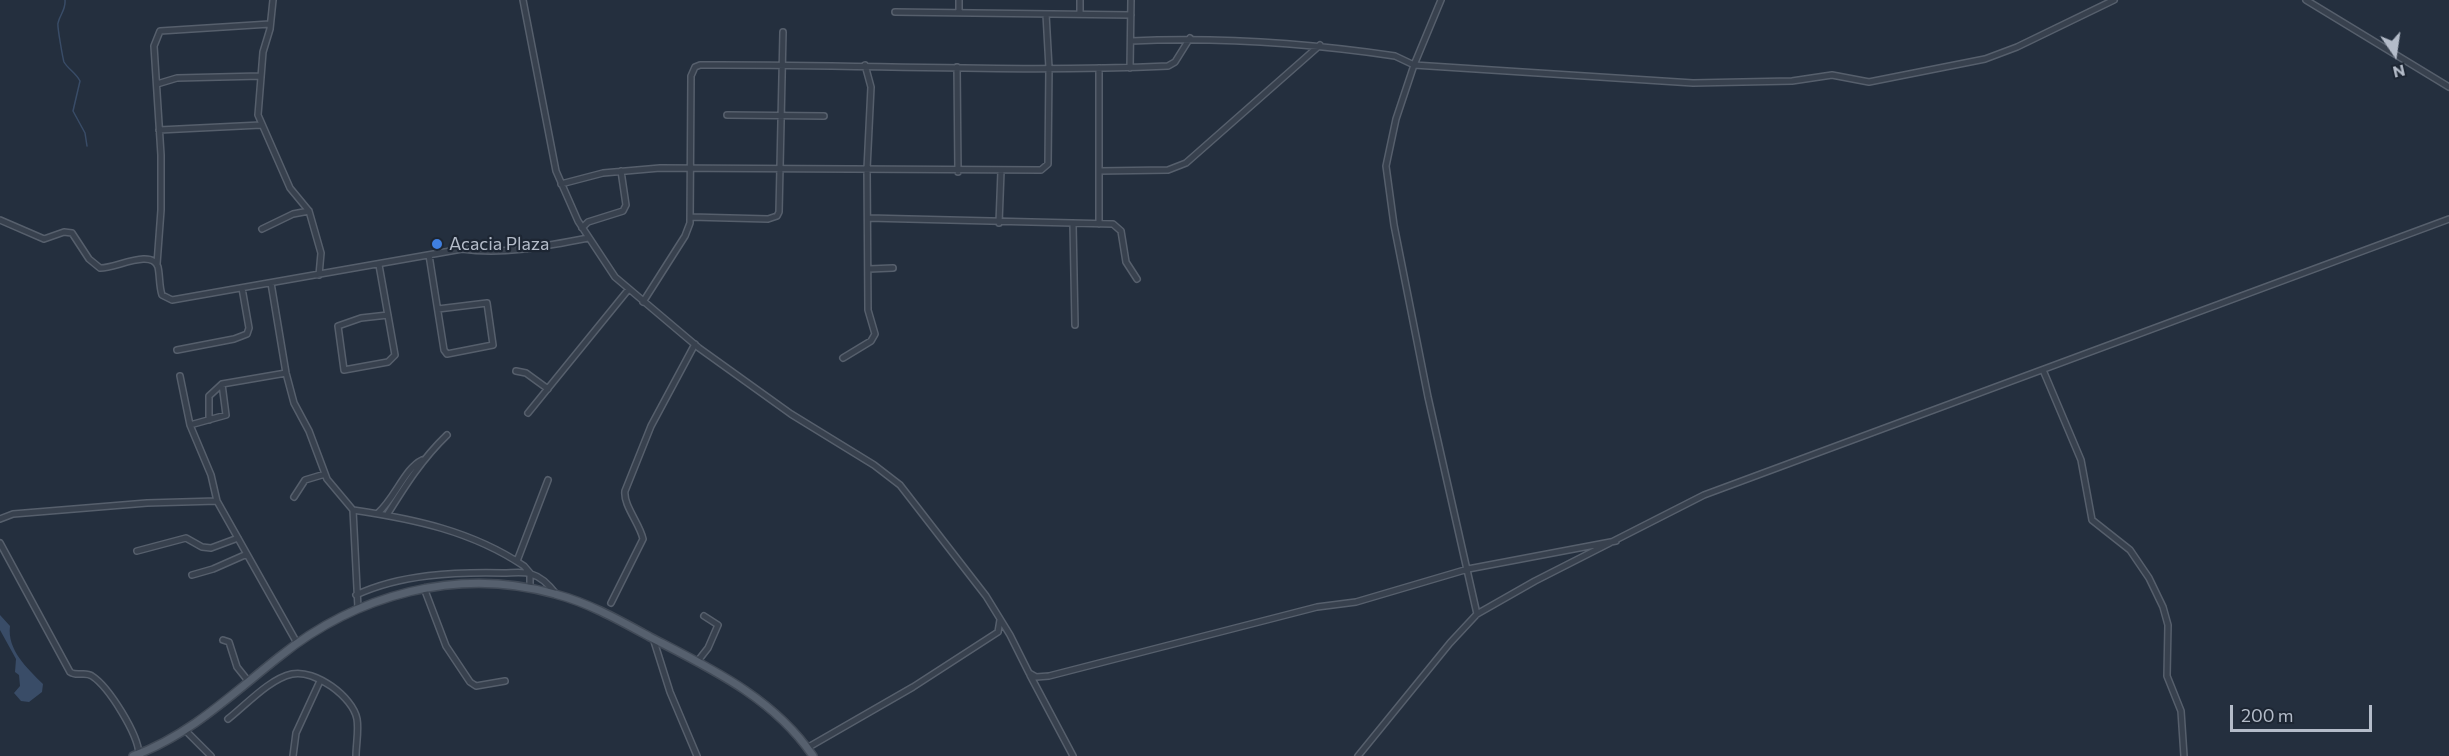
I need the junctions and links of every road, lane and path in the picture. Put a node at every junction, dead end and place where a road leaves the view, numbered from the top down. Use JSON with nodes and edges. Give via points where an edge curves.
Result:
{"nodes":[{"id":1,"x":273,"y":0,"type":"edge"},
{"id":2,"x":523,"y":0,"type":"edge"},
{"id":3,"x":959,"y":0,"type":"edge"},
{"id":4,"x":1080,"y":0,"type":"edge"},
{"id":5,"x":1131,"y":0,"type":"edge"},
{"id":6,"x":1441,"y":0,"type":"edge"},
{"id":7,"x":2114,"y":0,"type":"edge"},
{"id":8,"x":2306,"y":0,"type":"edge"},
{"id":9,"x":894,"y":12,"type":"dead end"},
{"id":10,"x":959,"y":13,"type":"junction"},
{"id":11,"x":1046,"y":14,"type":"junction"},
{"id":12,"x":1080,"y":14,"type":"junction"},
{"id":13,"x":1131,"y":15,"type":"junction"},
{"id":14,"x":270,"y":24,"type":"junction"},
{"id":15,"x":783,"y":32,"type":"dead end"},
{"id":16,"x":1190,"y":38,"type":"junction"},
{"id":17,"x":1131,"y":41,"type":"junction"},
{"id":18,"x":1320,"y":45,"type":"junction"},
{"id":19,"x":781,"y":64,"type":"junction"},
{"id":20,"x":1414,"y":64,"type":"junction"},
{"id":21,"x":865,"y":65,"type":"junction"},
{"id":22,"x":957,"y":67,"type":"junction"},
{"id":23,"x":1049,"y":68,"type":"junction"},
{"id":24,"x":1099,"y":68,"type":"junction"},
{"id":25,"x":1131,"y":68,"type":"junction"},
{"id":26,"x":261,"y":76,"type":"junction"},
{"id":27,"x":157,"y":84,"type":"junction"},
{"id":28,"x":2449,"y":87,"type":"edge"},
{"id":29,"x":727,"y":115,"type":"dead end"},
{"id":30,"x":780,"y":116,"type":"junction"},
{"id":31,"x":824,"y":116,"type":"dead end"},
{"id":32,"x":261,"y":125,"type":"junction"},
{"id":33,"x":159,"y":130,"type":"junction"},
{"id":34,"x":692,"y":168,"type":"junction"},
{"id":35,"x":780,"y":168,"type":"junction"},
{"id":36,"x":867,"y":169,"type":"junction"},
{"id":37,"x":621,"y":171,"type":"junction"},
{"id":38,"x":1001,"y":171,"type":"junction"},
{"id":39,"x":1099,"y":171,"type":"junction"},
{"id":40,"x":958,"y":172,"type":"junction"},
{"id":41,"x":561,"y":184,"type":"junction"},
{"id":42,"x":309,"y":211,"type":"junction"},
{"id":43,"x":691,"y":217,"type":"junction"},
{"id":44,"x":868,"y":218,"type":"junction"},
{"id":45,"x":2449,"y":219,"type":"edge"},
{"id":46,"x":0,"y":220,"type":"edge"},
{"id":47,"x":999,"y":223,"type":"junction"},
{"id":48,"x":1073,"y":224,"type":"junction"},
{"id":49,"x":1099,"y":224,"type":"junction"},
{"id":50,"x":582,"y":228,"type":"junction"},
{"id":51,"x":262,"y":229,"type":"dead end"},
{"id":52,"x":588,"y":238,"type":"junction"},
{"id":53,"x":429,"y":255,"type":"junction"},
{"id":54,"x":379,"y":265,"type":"junction"},
{"id":55,"x":158,"y":266,"type":"junction"},
{"id":56,"x":893,"y":268,"type":"dead end"},
{"id":57,"x":869,"y":269,"type":"junction"},
{"id":58,"x":319,"y":275,"type":"junction"},
{"id":59,"x":1137,"y":279,"type":"dead end"},
{"id":60,"x":271,"y":283,"type":"junction"},
{"id":61,"x":242,"y":288,"type":"junction"},
{"id":62,"x":628,"y":290,"type":"junction"},
{"id":63,"x":643,"y":302,"type":"junction"},
{"id":64,"x":438,"y":309,"type":"junction"},
{"id":65,"x":388,"y":315,"type":"junction"},
{"id":66,"x":1075,"y":325,"type":"dead end"},
{"id":67,"x":695,"y":344,"type":"junction"},
{"id":68,"x":177,"y":350,"type":"dead end"},
{"id":69,"x":843,"y":358,"type":"dead end"},
{"id":70,"x":2043,"y":370,"type":"junction"},
{"id":71,"x":516,"y":371,"type":"dead end"},
{"id":72,"x":286,"y":373,"type":"junction"},
{"id":73,"x":180,"y":376,"type":"dead end"},
{"id":74,"x":222,"y":384,"type":"junction"},
{"id":75,"x":548,"y":389,"type":"junction"},
{"id":76,"x":528,"y":413,"type":"dead end"},
{"id":77,"x":209,"y":420,"type":"junction"},
{"id":78,"x":190,"y":425,"type":"junction"},
{"id":79,"x":447,"y":435,"type":"dead end"},
{"id":80,"x":424,"y":459,"type":"junction"},
{"id":81,"x":325,"y":474,"type":"junction"},
{"id":82,"x":548,"y":480,"type":"dead end"},
{"id":83,"x":294,"y":498,"type":"dead end"},
{"id":84,"x":217,"y":501,"type":"junction"},
{"id":85,"x":353,"y":510,"type":"junction"},
{"id":86,"x":378,"y":513,"type":"junction"},
{"id":87,"x":387,"y":515,"type":"junction"},
{"id":88,"x":0,"y":519,"type":"edge"},
{"id":89,"x":238,"y":537,"type":"junction"},
{"id":90,"x":1616,"y":541,"type":"junction"},
{"id":91,"x":0,"y":543,"type":"edge"},
{"id":92,"x":137,"y":551,"type":"dead end"},
{"id":93,"x":247,"y":554,"type":"junction"},
{"id":94,"x":517,"y":561,"type":"junction"},
{"id":95,"x":1468,"y":569,"type":"junction"},
{"id":96,"x":530,"y":573,"type":"junction"},
{"id":97,"x":192,"y":575,"type":"dead end"},
{"id":98,"x":424,"y":588,"type":"junction"},
{"id":99,"x":530,"y":588,"type":"junction"},
{"id":100,"x":556,"y":594,"type":"junction"},
{"id":101,"x":356,"y":595,"type":"junction"},
{"id":102,"x":611,"y":603,"type":"dead end"},
{"id":103,"x":358,"y":608,"type":"junction"},
{"id":104,"x":1477,"y":614,"type":"junction"},
{"id":105,"x":704,"y":616,"type":"dead end"},
{"id":106,"x":1001,"y":620,"type":"junction"},
{"id":107,"x":998,"y":632,"type":"junction"},
{"id":108,"x":1010,"y":635,"type":"junction"},
{"id":109,"x":653,"y":638,"type":"junction"},
{"id":110,"x":223,"y":640,"type":"dead end"},
{"id":111,"x":297,"y":643,"type":"junction"},
{"id":112,"x":697,"y":662,"type":"junction"},
{"id":113,"x":1029,"y":673,"type":"junction"},
{"id":114,"x":320,"y":681,"type":"junction"},
{"id":115,"x":505,"y":681,"type":"dead end"},
{"id":116,"x":249,"y":682,"type":"junction"},
{"id":117,"x":228,"y":719,"type":"dead end"},
{"id":118,"x":186,"y":731,"type":"junction"},
{"id":119,"x":807,"y":748,"type":"junction"},
{"id":120,"x":136,"y":755,"type":"edge"},
{"id":121,"x":211,"y":756,"type":"edge"},
{"id":122,"x":293,"y":756,"type":"edge"},
{"id":123,"x":356,"y":756,"type":"edge"},
{"id":124,"x":697,"y":756,"type":"edge"},
{"id":125,"x":813,"y":756,"type":"edge"},
{"id":126,"x":1073,"y":756,"type":"edge"},
{"id":127,"x":1358,"y":756,"type":"edge"},
{"id":128,"x":2184,"y":756,"type":"edge"}],
"edges":[{"from":1,"to":14,"type":"street"},
{"from":2,"to":41,"type":"street"},
{"from":3,"to":10,"type":"street"},
{"from":4,"to":12,"type":"street"},
{"from":5,"to":13,"type":"street"},
{"from":6,"to":20,"type":"street"},
{"from":7,"to":20,"type":"street","via":[[2017,47],[1985,58],[1869,82],[1832,75],[1783,82],[1694,83]]},
{"from":8,"to":28,"type":"street"},
{"from":9,"to":10,"type":"street"},
{"from":10,"to":11,"type":"street"},
{"from":11,"to":12,"type":"street"},
{"from":11,"to":23,"type":"street"},
{"from":12,"to":13,"type":"street"},
{"from":13,"to":17,"type":"street"},
{"from":14,"to":26,"type":"street"},
{"from":14,"to":27,"type":"street","via":[[160,31],[155,39]]},
{"from":15,"to":19,"type":"street"},
{"from":16,"to":17,"type":"street"},
{"from":16,"to":18,"type":"street"},
{"from":16,"to":25,"type":"street","via":[[1175,62],[1168,66]]},
{"from":17,"to":25,"type":"street"},
{"from":18,"to":20,"type":"street","via":[[1395,56]]},
{"from":18,"to":39,"type":"street","via":[[1186,163],[1168,170]]},
{"from":19,"to":21,"type":"street"},
{"from":19,"to":30,"type":"street"},
{"from":19,"to":34,"type":"street","via":[[695,67],[691,76]]},
{"from":20,"to":95,"type":"street","via":[[1386,166],[1428,397]]},
{"from":21,"to":22,"type":"street"},
{"from":21,"to":36,"type":"street","via":[[871,87]]},
{"from":22,"to":23,"type":"street"},
{"from":22,"to":40,"type":"street"},
{"from":23,"to":24,"type":"street"},
{"from":23,"to":38,"type":"street","via":[[1048,164],[1041,170]]},
{"from":24,"to":25,"type":"street"},
{"from":24,"to":39,"type":"street"},
{"from":26,"to":27,"type":"street","via":[[171,79]]},
{"from":26,"to":32,"type":"street"},
{"from":27,"to":33,"type":"street"},
{"from":29,"to":30,"type":"street"},
{"from":30,"to":31,"type":"street"},
{"from":30,"to":35,"type":"street"},
{"from":32,"to":33,"type":"street"},
{"from":32,"to":42,"type":"street","via":[[290,188]]},
{"from":33,"to":55,"type":"street"},
{"from":34,"to":35,"type":"street"},
{"from":34,"to":37,"type":"street"},
{"from":34,"to":43,"type":"street"},
{"from":35,"to":36,"type":"street"},
{"from":35,"to":43,"type":"street","via":[[779,212],[773,218]]},
{"from":36,"to":40,"type":"street"},
{"from":36,"to":44,"type":"street"},
{"from":37,"to":41,"type":"street"},
{"from":37,"to":50,"type":"street","via":[[626,206],[623,211],[588,222]]},
{"from":38,"to":40,"type":"street"},
{"from":38,"to":47,"type":"street"},
{"from":39,"to":49,"type":"street"},
{"from":41,"to":50,"type":"street"},
{"from":42,"to":51,"type":"street"},
{"from":42,"to":58,"type":"street","via":[[321,253]]},
{"from":43,"to":63,"type":"street","via":[[685,236]]},
{"from":44,"to":47,"type":"street"},
{"from":44,"to":57,"type":"street"},
{"from":45,"to":70,"type":"street"},
{"from":46,"to":55,"type":"street","via":[[44,239],[72,233],[100,268],[138,258]]},
{"from":47,"to":48,"type":"street"},
{"from":48,"to":49,"type":"street"},
{"from":48,"to":66,"type":"street"},
{"from":49,"to":59,"type":"street","via":[[1118,227],[1126,262]]},
{"from":50,"to":52,"type":"street"},
{"from":52,"to":53,"type":"street","via":[[516,251],[462,249]]},
{"from":52,"to":62,"type":"street"},
{"from":53,"to":54,"type":"street"},
{"from":53,"to":64,"type":"street"},
{"from":54,"to":58,"type":"street"},
{"from":54,"to":65,"type":"street"},
{"from":55,"to":61,"type":"street","via":[[162,296],[168,300]]},
{"from":56,"to":57,"type":"street"},
{"from":57,"to":69,"type":"street","via":[[868,310],[875,334],[872,341]]},
{"from":58,"to":60,"type":"street"},
{"from":60,"to":61,"type":"street"},
{"from":60,"to":72,"type":"street"},
{"from":61,"to":68,"type":"street","via":[[247,334]]},
{"from":62,"to":63,"type":"street"},
{"from":62,"to":75,"type":"street"},
{"from":63,"to":67,"type":"street"},
{"from":64,"to":64,"type":"street","via":[[447,354],[493,345],[488,303]]},
{"from":65,"to":65,"type":"street","via":[[395,355],[388,362],[344,370],[338,326]]},
{"from":67,"to":102,"type":"street","via":[[651,426],[625,491],[624,497],[643,539]]},
{"from":67,"to":106,"type":"street","via":[[791,414],[900,485],[964,565]]},
{"from":70,"to":90,"type":"street","via":[[1713,491]]},
{"from":70,"to":128,"type":"street","via":[[2081,460],[2092,520],[2130,550],[2163,607],[2168,625],[2166,669],[2181,711]]},
{"from":71,"to":75,"type":"street","via":[[526,373]]},
{"from":72,"to":74,"type":"street"},
{"from":72,"to":81,"type":"street","via":[[294,403]]},
{"from":73,"to":78,"type":"street"},
{"from":74,"to":77,"type":"street","via":[[209,396]]},
{"from":74,"to":77,"type":"street","via":[[227,413]]},
{"from":75,"to":76,"type":"street"},
{"from":77,"to":78,"type":"street"},
{"from":78,"to":84,"type":"street","via":[[211,475]]},
{"from":79,"to":80,"type":"street"},
{"from":80,"to":86,"type":"street","via":[[412,465],[390,502]]},
{"from":80,"to":87,"type":"street"},
{"from":81,"to":83,"type":"street","via":[[305,480]]},
{"from":81,"to":85,"type":"street"},
{"from":82,"to":94,"type":"street"},
{"from":84,"to":88,"type":"street","via":[[13,514]]},
{"from":84,"to":89,"type":"street"},
{"from":85,"to":86,"type":"street"},
{"from":85,"to":101,"type":"street"},
{"from":86,"to":87,"type":"street"},
{"from":87,"to":94,"type":"street","via":[[448,528]]},
{"from":89,"to":92,"type":"street","via":[[211,548],[186,538]]},
{"from":89,"to":93,"type":"street"},
{"from":90,"to":95,"type":"street"},
{"from":90,"to":104,"type":"street"},
{"from":91,"to":120,"type":"street","via":[[70,672],[92,676],[103,688],[131,728]]},
{"from":93,"to":97,"type":"street"},
{"from":93,"to":111,"type":"street"},
{"from":94,"to":96,"type":"street"},
{"from":95,"to":104,"type":"street"},
{"from":95,"to":113,"type":"street","via":[[1356,602],[1295,612],[1049,676]]},
{"from":96,"to":99,"type":"street"},
{"from":96,"to":100,"type":"street"},
{"from":96,"to":101,"type":"street","via":[[439,574],[370,588]]},
{"from":98,"to":99,"type":"main road","via":[[465,584]]},
{"from":98,"to":103,"type":"main road"},
{"from":98,"to":115,"type":"street","via":[[446,646],[470,682],[476,686]]},
{"from":99,"to":100,"type":"main road"},
{"from":100,"to":109,"type":"main road","via":[[598,609]]},
{"from":101,"to":103,"type":"street"},
{"from":103,"to":111,"type":"main road"},
{"from":104,"to":127,"type":"street"},
{"from":105,"to":112,"type":"street","via":[[718,625]]},
{"from":106,"to":107,"type":"street"},
{"from":106,"to":108,"type":"street"},
{"from":107,"to":108,"type":"street"},
{"from":107,"to":119,"type":"street"},
{"from":108,"to":113,"type":"street"},
{"from":109,"to":112,"type":"main road"},
{"from":109,"to":124,"type":"street"},
{"from":110,"to":116,"type":"street","via":[[229,642],[237,667]]},
{"from":111,"to":116,"type":"main road"},
{"from":112,"to":119,"type":"main road","via":[[752,693]]},
{"from":113,"to":126,"type":"street"},
{"from":114,"to":117,"type":"street","via":[[300,674],[289,675]]},
{"from":114,"to":122,"type":"street","via":[[296,733]]},
{"from":114,"to":123,"type":"street","via":[[342,695],[354,711],[358,728]]},
{"from":116,"to":118,"type":"main road"},
{"from":118,"to":120,"type":"main road"},
{"from":118,"to":121,"type":"street"},
{"from":119,"to":125,"type":"main road"}]}
